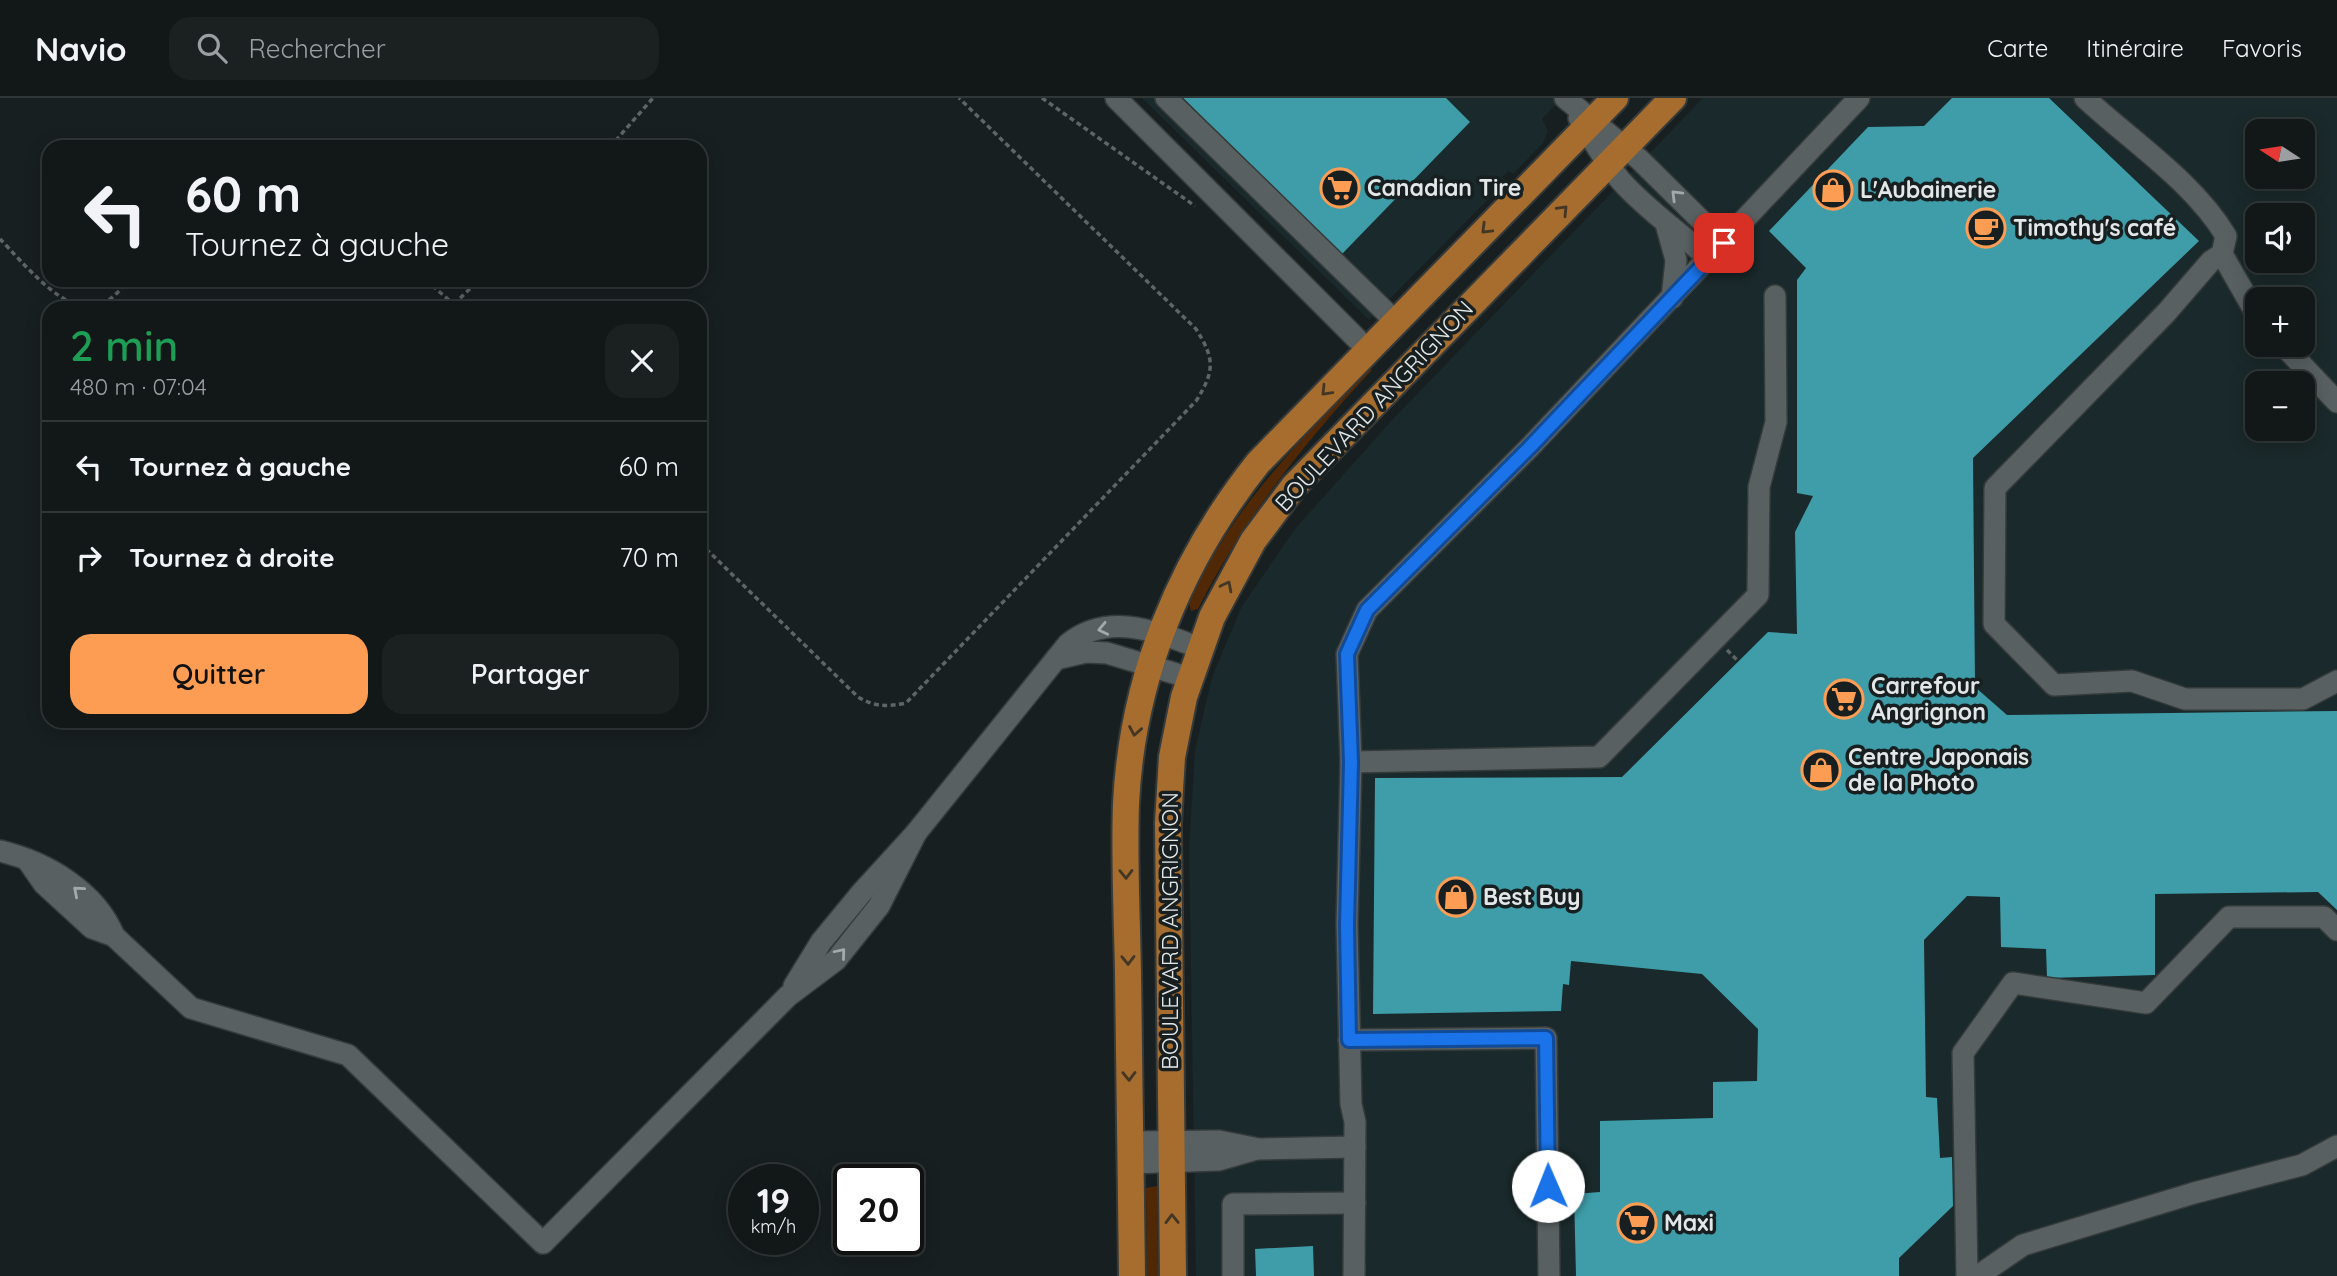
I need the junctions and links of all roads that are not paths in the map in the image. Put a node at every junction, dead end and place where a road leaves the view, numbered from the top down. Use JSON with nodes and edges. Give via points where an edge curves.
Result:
{"nodes":[{"id":1,"x":1116,"y":98,"type":"edge"},
{"id":2,"x":1166,"y":98,"type":"edge"},
{"id":3,"x":1615,"y":98,"type":"edge"},
{"id":4,"x":1673,"y":98,"type":"edge"},
{"id":5,"x":1859,"y":98,"type":"edge"},
{"id":6,"x":1567,"y":100,"type":"edge"},
{"id":7,"x":2091,"y":100,"type":"edge"},
{"id":8,"x":1589,"y":124,"type":"junction"},
{"id":9,"x":1617,"y":155,"type":"junction"},
{"id":10,"x":1666,"y":224,"type":"junction"},
{"id":11,"x":1724,"y":243,"type":"junction"},
{"id":12,"x":2222,"y":254,"type":"junction"},
{"id":13,"x":1709,"y":259,"type":"junction"},
{"id":14,"x":2245,"y":294,"type":"edge"},
{"id":15,"x":1775,"y":296,"type":"dead end"},
{"id":16,"x":1672,"y":298,"type":"junction"},
{"id":17,"x":1395,"y":321,"type":"junction"},
{"id":18,"x":1367,"y":349,"type":"junction"},
{"id":19,"x":2295,"y":357,"type":"edge"},
{"id":20,"x":2334,"y":394,"type":"edge"},
{"id":21,"x":1160,"y":633,"type":"junction"},
{"id":22,"x":1200,"y":648,"type":"junction"},
{"id":23,"x":1056,"y":659,"type":"junction"},
{"id":24,"x":1150,"y":665,"type":"junction"},
{"id":25,"x":1190,"y":678,"type":"junction"},
{"id":26,"x":2337,"y":681,"type":"edge"},
{"id":27,"x":1351,"y":762,"type":"junction"},
{"id":28,"x":0,"y":851,"type":"edge"},
{"id":29,"x":2337,"y":930,"type":"edge"},
{"id":30,"x":1349,"y":1040,"type":"junction"},
{"id":31,"x":2337,"y":1146,"type":"edge"},
{"id":32,"x":1355,"y":1147,"type":"junction"},
{"id":33,"x":1130,"y":1152,"type":"junction"},
{"id":34,"x":1171,"y":1152,"type":"junction"},
{"id":35,"x":1355,"y":1203,"type":"junction"},
{"id":36,"x":1994,"y":1272,"type":"edge"},
{"id":37,"x":1132,"y":1276,"type":"edge"},
{"id":38,"x":1173,"y":1276,"type":"edge"},
{"id":39,"x":1233,"y":1276,"type":"edge"},
{"id":40,"x":1354,"y":1276,"type":"edge"},
{"id":41,"x":1549,"y":1276,"type":"edge"},
{"id":42,"x":1967,"y":1276,"type":"edge"}],
"edges":[{"from":1,"to":18,"type":"lane"},
{"from":2,"to":17,"type":"lane"},
{"from":3,"to":8,"type":"main road","name":"BOULEVARD ANGRIGNON"},
{"from":4,"to":9,"type":"main road","name":"BOULEVARD ANGRIGNON"},
{"from":5,"to":11,"type":"lane"},
{"from":6,"to":8,"type":"lane"},
{"from":7,"to":12,"type":"lane","via":[[2214,216],[2226,236]]},
{"from":8,"to":9,"type":"lane"},
{"from":8,"to":17,"type":"main road","name":"BOULEVARD ANGRIGNON","one_way":true},
{"from":9,"to":10,"type":"lane","via":[[1621,181]]},
{"from":11,"to":9,"type":"lane","one_way":true},
{"from":22,"to":9,"type":"main road","name":"BOULEVARD ANGRIGNON","one_way":true,"via":[[1236,569],[1294,486]]},
{"from":10,"to":13,"type":"lane"},
{"from":10,"to":16,"type":"lane","via":[[1676,260]]},
{"from":11,"to":13,"type":"lane"},
{"from":12,"to":14,"type":"lane"},
{"from":12,"to":26,"type":"lane","via":[[1996,488],[1994,624],[2054,685],[2132,681],[2185,699],[2303,699]]},
{"from":13,"to":16,"type":"lane"},
{"from":15,"to":27,"type":"lane","via":[[1776,422],[1756,512],[1758,595],[1598,757]]},
{"from":16,"to":27,"type":"lane","via":[[1367,610],[1347,654]]},
{"from":17,"to":18,"type":"main road","name":"BOULEVARD ANGRIGNON"},
{"from":18,"to":21,"type":"main road","name":"BOULEVARD ANGRIGNON","one_way":true,"via":[[1234,494],[1201,545]]},
{"from":19,"to":20,"type":"lane"},
{"from":21,"to":22,"type":"lane"},
{"from":21,"to":23,"type":"lane","one_way":true,"via":[[1126,626],[1087,632]]},
{"from":21,"to":24,"type":"main road","name":"BOULEVARD ANGRIGNON"},
{"from":22,"to":25,"type":"main road","name":"BOULEVARD ANGRIGNON"},
{"from":23,"to":24,"type":"lane","via":[[1095,652]]},
{"from":23,"to":28,"type":"lane","via":[[821,942],[788,996],[543,1243],[348,1055],[191,1008],[114,936],[105,914],[55,871]]},
{"from":24,"to":25,"type":"lane"},
{"from":24,"to":33,"type":"main road","name":"BOULEVARD ANGRIGNON","one_way":true,"via":[[1134,735],[1126,803]]},
{"from":25,"to":34,"type":"main road","name":"BOULEVARD ANGRIGNON","via":[[1169,790]]},
{"from":27,"to":30,"type":"lane"},
{"from":29,"to":42,"type":"lane","via":[[2324,917],[2229,918],[2146,1003],[2013,983],[1962,1053]]},
{"from":30,"to":32,"type":"lane"},
{"from":30,"to":41,"type":"lane","via":[[1546,1038]]},
{"from":31,"to":36,"type":"lane","via":[[2302,1165],[2023,1245]]},
{"from":32,"to":34,"type":"lane","via":[[1259,1149],[1219,1140]]},
{"from":32,"to":35,"type":"lane"},
{"from":33,"to":34,"type":"lane"},
{"from":33,"to":37,"type":"main road","name":"BOULEVARD ANGRIGNON"},
{"from":38,"to":34,"type":"main road","name":"BOULEVARD ANGRIGNON","one_way":true},
{"from":35,"to":39,"type":"lane","via":[[1233,1204]]},
{"from":35,"to":40,"type":"lane"}]}
